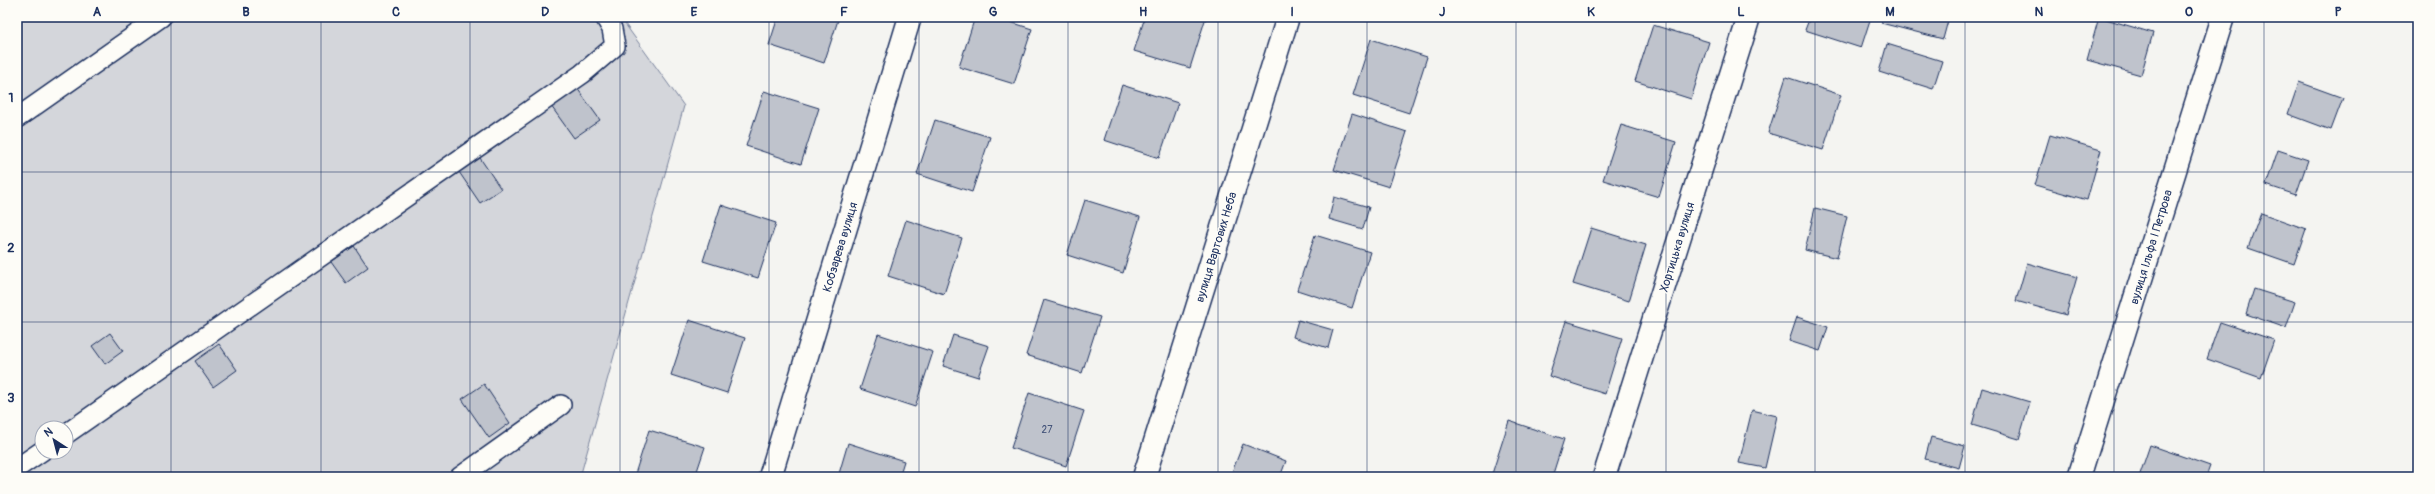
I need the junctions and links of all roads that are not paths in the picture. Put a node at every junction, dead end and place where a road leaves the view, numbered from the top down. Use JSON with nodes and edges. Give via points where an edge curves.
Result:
{"nodes":[{"id":1,"x":161,"y":17,"type":"edge"},
{"id":2,"x":605,"y":17,"type":"edge"},
{"id":3,"x":910,"y":17,"type":"edge"},
{"id":4,"x":1288,"y":17,"type":"edge"},
{"id":5,"x":1749,"y":17,"type":"edge"},
{"id":6,"x":2223,"y":17,"type":"edge"},
{"id":7,"x":17,"y":118,"type":"edge"},
{"id":8,"x":561,"y":405,"type":"dead end"},
{"id":9,"x":74,"y":428,"type":"edge"},
{"id":10,"x":34,"y":456,"type":"edge"},
{"id":11,"x":17,"y":468,"type":"edge"},
{"id":12,"x":460,"y":477,"type":"edge"},
{"id":13,"x":770,"y":477,"type":"edge"},
{"id":14,"x":1144,"y":477,"type":"edge"},
{"id":15,"x":1604,"y":477,"type":"edge"},
{"id":16,"x":2079,"y":477,"type":"edge"}],
"edges":[{"from":1,"to":7,"type":"lane"},
{"from":2,"to":9,"type":"lane","via":[[612,29],[615,46],[582,74]]},
{"from":3,"to":13,"type":"street","name":"Кобзарева вулиця"},
{"from":4,"to":14,"type":"street","name":"вулиця Вартових Неба"},
{"from":5,"to":15,"type":"street","name":"Хортицька вулиця"},
{"from":6,"to":16,"type":"street","name":"вулиця Ільфа І Петрова"},
{"from":8,"to":12,"type":"lane"},
{"from":10,"to":11,"type":"lane"}]}
